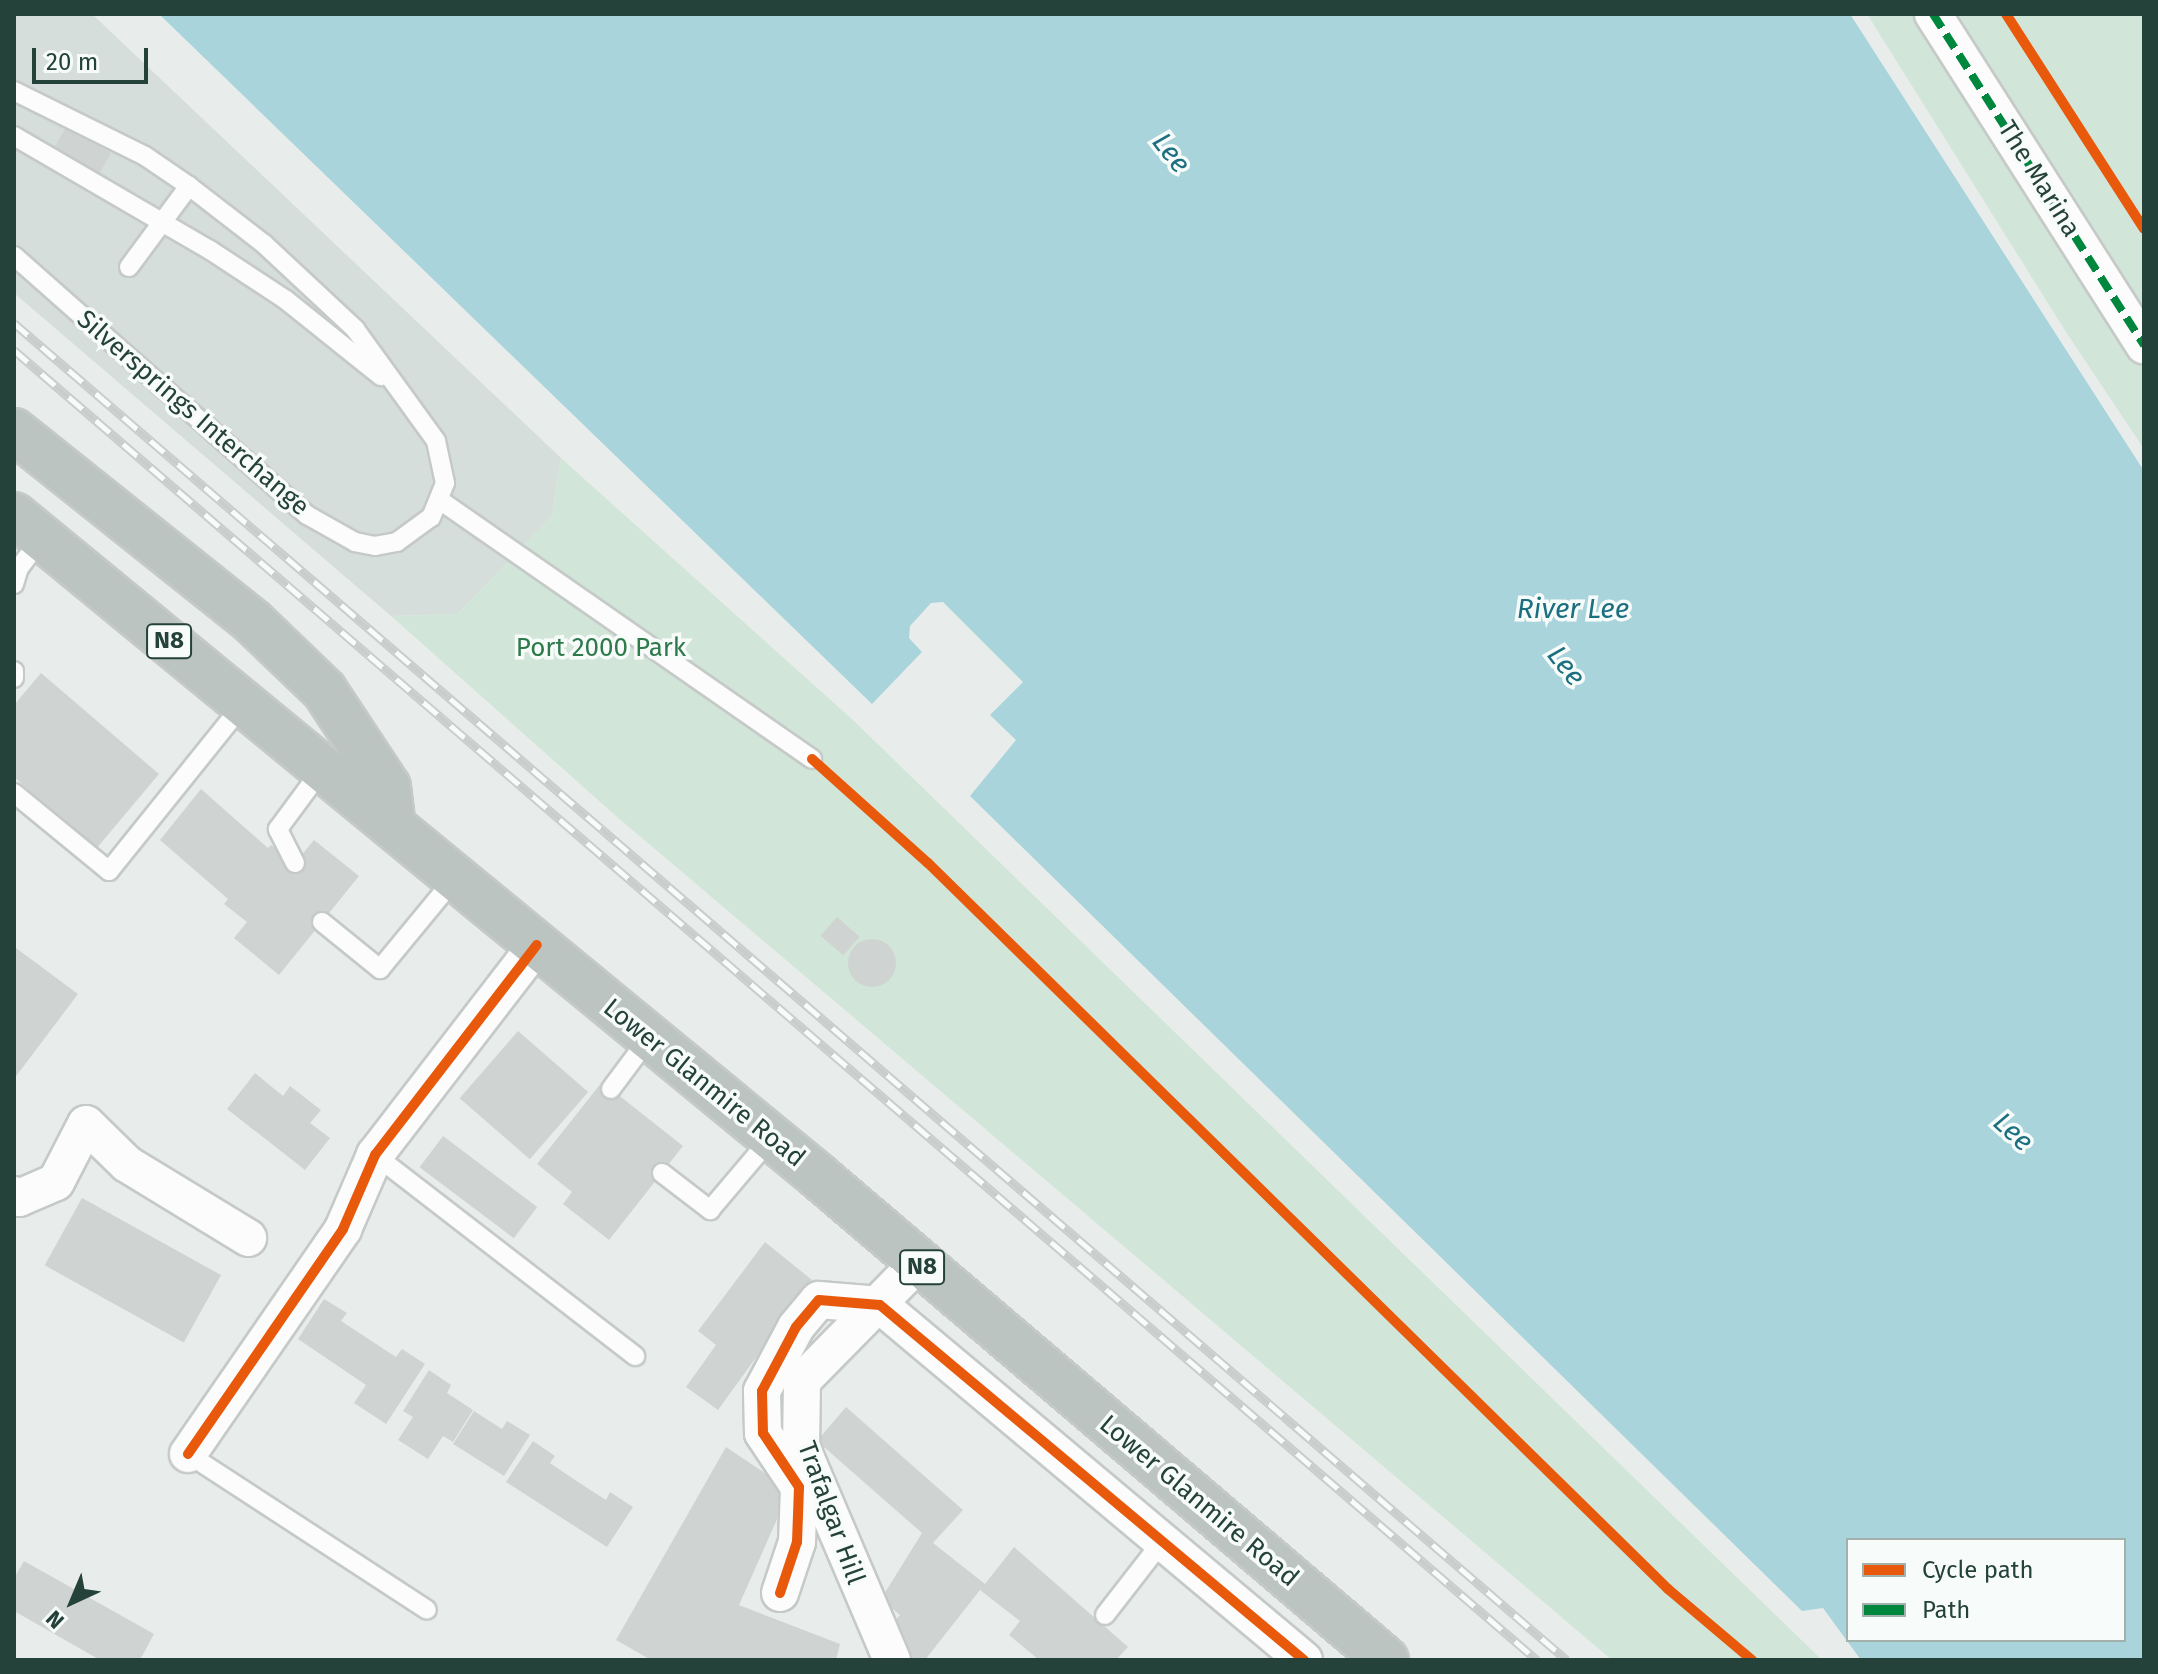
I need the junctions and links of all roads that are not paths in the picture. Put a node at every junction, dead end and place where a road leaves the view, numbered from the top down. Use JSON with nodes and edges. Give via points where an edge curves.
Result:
{"nodes":[{"id":1,"x":1933,"y":14,"type":"edge"},
{"id":2,"x":14,"y":91,"type":"edge"},
{"id":3,"x":14,"y":136,"type":"edge"},
{"id":4,"x":189,"y":186,"type":"junction"},
{"id":5,"x":162,"y":223,"type":"junction"},
{"id":6,"x":14,"y":256,"type":"edge"},
{"id":7,"x":129,"y":267,"type":"dead end"},
{"id":8,"x":2144,"y":345,"type":"edge"},
{"id":9,"x":405,"y":395,"type":"junction"},
{"id":10,"x":14,"y":431,"type":"edge"},
{"id":11,"x":441,"y":501,"type":"junction"},
{"id":12,"x":28,"y":527,"type":"edge"},
{"id":13,"x":14,"y":584,"type":"edge"},
{"id":14,"x":14,"y":671,"type":"edge"},
{"id":15,"x":14,"y":678,"type":"edge"},
{"id":16,"x":245,"y":702,"type":"junction"},
{"id":17,"x":812,"y":759,"type":"dead end"},
{"id":18,"x":323,"y":768,"type":"junction"},
{"id":19,"x":14,"y":793,"type":"edge"},
{"id":20,"x":393,"y":825,"type":"junction"},
{"id":21,"x":295,"y":863,"type":"dead end"},
{"id":22,"x":456,"y":876,"type":"junction"},
{"id":23,"x":322,"y":922,"type":"dead end"},
{"id":24,"x":537,"y":945,"type":"junction"},
{"id":25,"x":649,"y":1038,"type":"junction"},
{"id":26,"x":611,"y":1089,"type":"dead end"},
{"id":27,"x":772,"y":1137,"type":"junction"},
{"id":28,"x":375,"y":1155,"type":"junction"},
{"id":29,"x":662,"y":1173,"type":"dead end"},
{"id":30,"x":14,"y":1195,"type":"edge"},
{"id":31,"x":248,"y":1238,"type":"dead end"},
{"id":32,"x":918,"y":1263,"type":"junction"},
{"id":33,"x":880,"y":1305,"type":"junction"},
{"id":34,"x":635,"y":1356,"type":"dead end"},
{"id":35,"x":188,"y":1454,"type":"joint"},
{"id":36,"x":1161,"y":1543,"type":"junction"},
{"id":37,"x":780,"y":1593,"type":"dead end"},
{"id":38,"x":427,"y":1610,"type":"dead end"},
{"id":39,"x":1105,"y":1615,"type":"dead end"},
{"id":40,"x":892,"y":1660,"type":"edge"},
{"id":41,"x":1304,"y":1660,"type":"edge"},
{"id":42,"x":1386,"y":1660,"type":"edge"}],
"edges":[{"from":1,"to":8,"type":"street","name":"The Marina"},
{"from":2,"to":4,"type":"lane","via":[[72,117]]},
{"from":3,"to":5,"type":"lane"},
{"from":4,"to":5,"type":"lane"},
{"from":4,"to":9,"type":"lane","via":[[312,286],[355,329]]},
{"from":5,"to":7,"type":"lane"},
{"from":5,"to":9,"type":"lane","via":[[286,300]]},
{"from":6,"to":11,"type":"lane","name":"Silversprings Interchange","via":[[281,495],[332,531],[375,546],[397,542],[423,525]]},
{"from":9,"to":11,"type":"lane","via":[[443,461]]},
{"from":10,"to":20,"type":"highway","via":[[253,622],[324,690],[388,787]]},
{"from":11,"to":17,"type":"lane"},
{"from":12,"to":13,"type":"lane"},
{"from":12,"to":16,"type":"highway","name":"Lower Glanmire Road","number":"N8"},
{"from":14,"to":15,"type":"lane"},
{"from":16,"to":18,"type":"highway","name":"Lower Glanmire Road","number":"N8"},
{"from":16,"to":19,"type":"lane","via":[[109,871]]},
{"from":18,"to":20,"type":"highway","name":"Lower Glanmire Road","number":"N8"},
{"from":18,"to":21,"type":"lane","via":[[278,829]]},
{"from":20,"to":22,"type":"highway","name":"Lower Glanmire Road","number":"N8"},
{"from":22,"to":23,"type":"lane","via":[[380,969]]},
{"from":22,"to":24,"type":"highway","name":"Lower Glanmire Road","number":"N8"},
{"from":24,"to":25,"type":"highway","name":"Lower Glanmire Road","number":"N8"},
{"from":24,"to":28,"type":"street"},
{"from":25,"to":26,"type":"lane"},
{"from":25,"to":27,"type":"highway","name":"Lower Glanmire Road","number":"N8"},
{"from":27,"to":29,"type":"lane","via":[[710,1210]]},
{"from":27,"to":32,"type":"highway","name":"Lower Glanmire Road","number":"N8"},
{"from":28,"to":34,"type":"lane"},
{"from":28,"to":35,"type":"street","via":[[343,1229]]},
{"from":30,"to":31,"type":"street","via":[[19,1198],[56,1182],[86,1124],[127,1164]]},
{"from":32,"to":33,"type":"street","name":"Trafalgar Hill"},
{"from":32,"to":42,"type":"highway","name":"Lower Glanmire Road","number":"N8"},
{"from":33,"to":36,"type":"street"},
{"from":33,"to":37,"type":"street","via":[[819,1300],[796,1327],[762,1391],[763,1433],[799,1487],[797,1542]]},
{"from":33,"to":40,"type":"street","name":"Trafalgar Hill","via":[[802,1381],[801,1447]]},
{"from":35,"to":38,"type":"lane"},
{"from":36,"to":39,"type":"lane"},
{"from":36,"to":41,"type":"street"}]}
